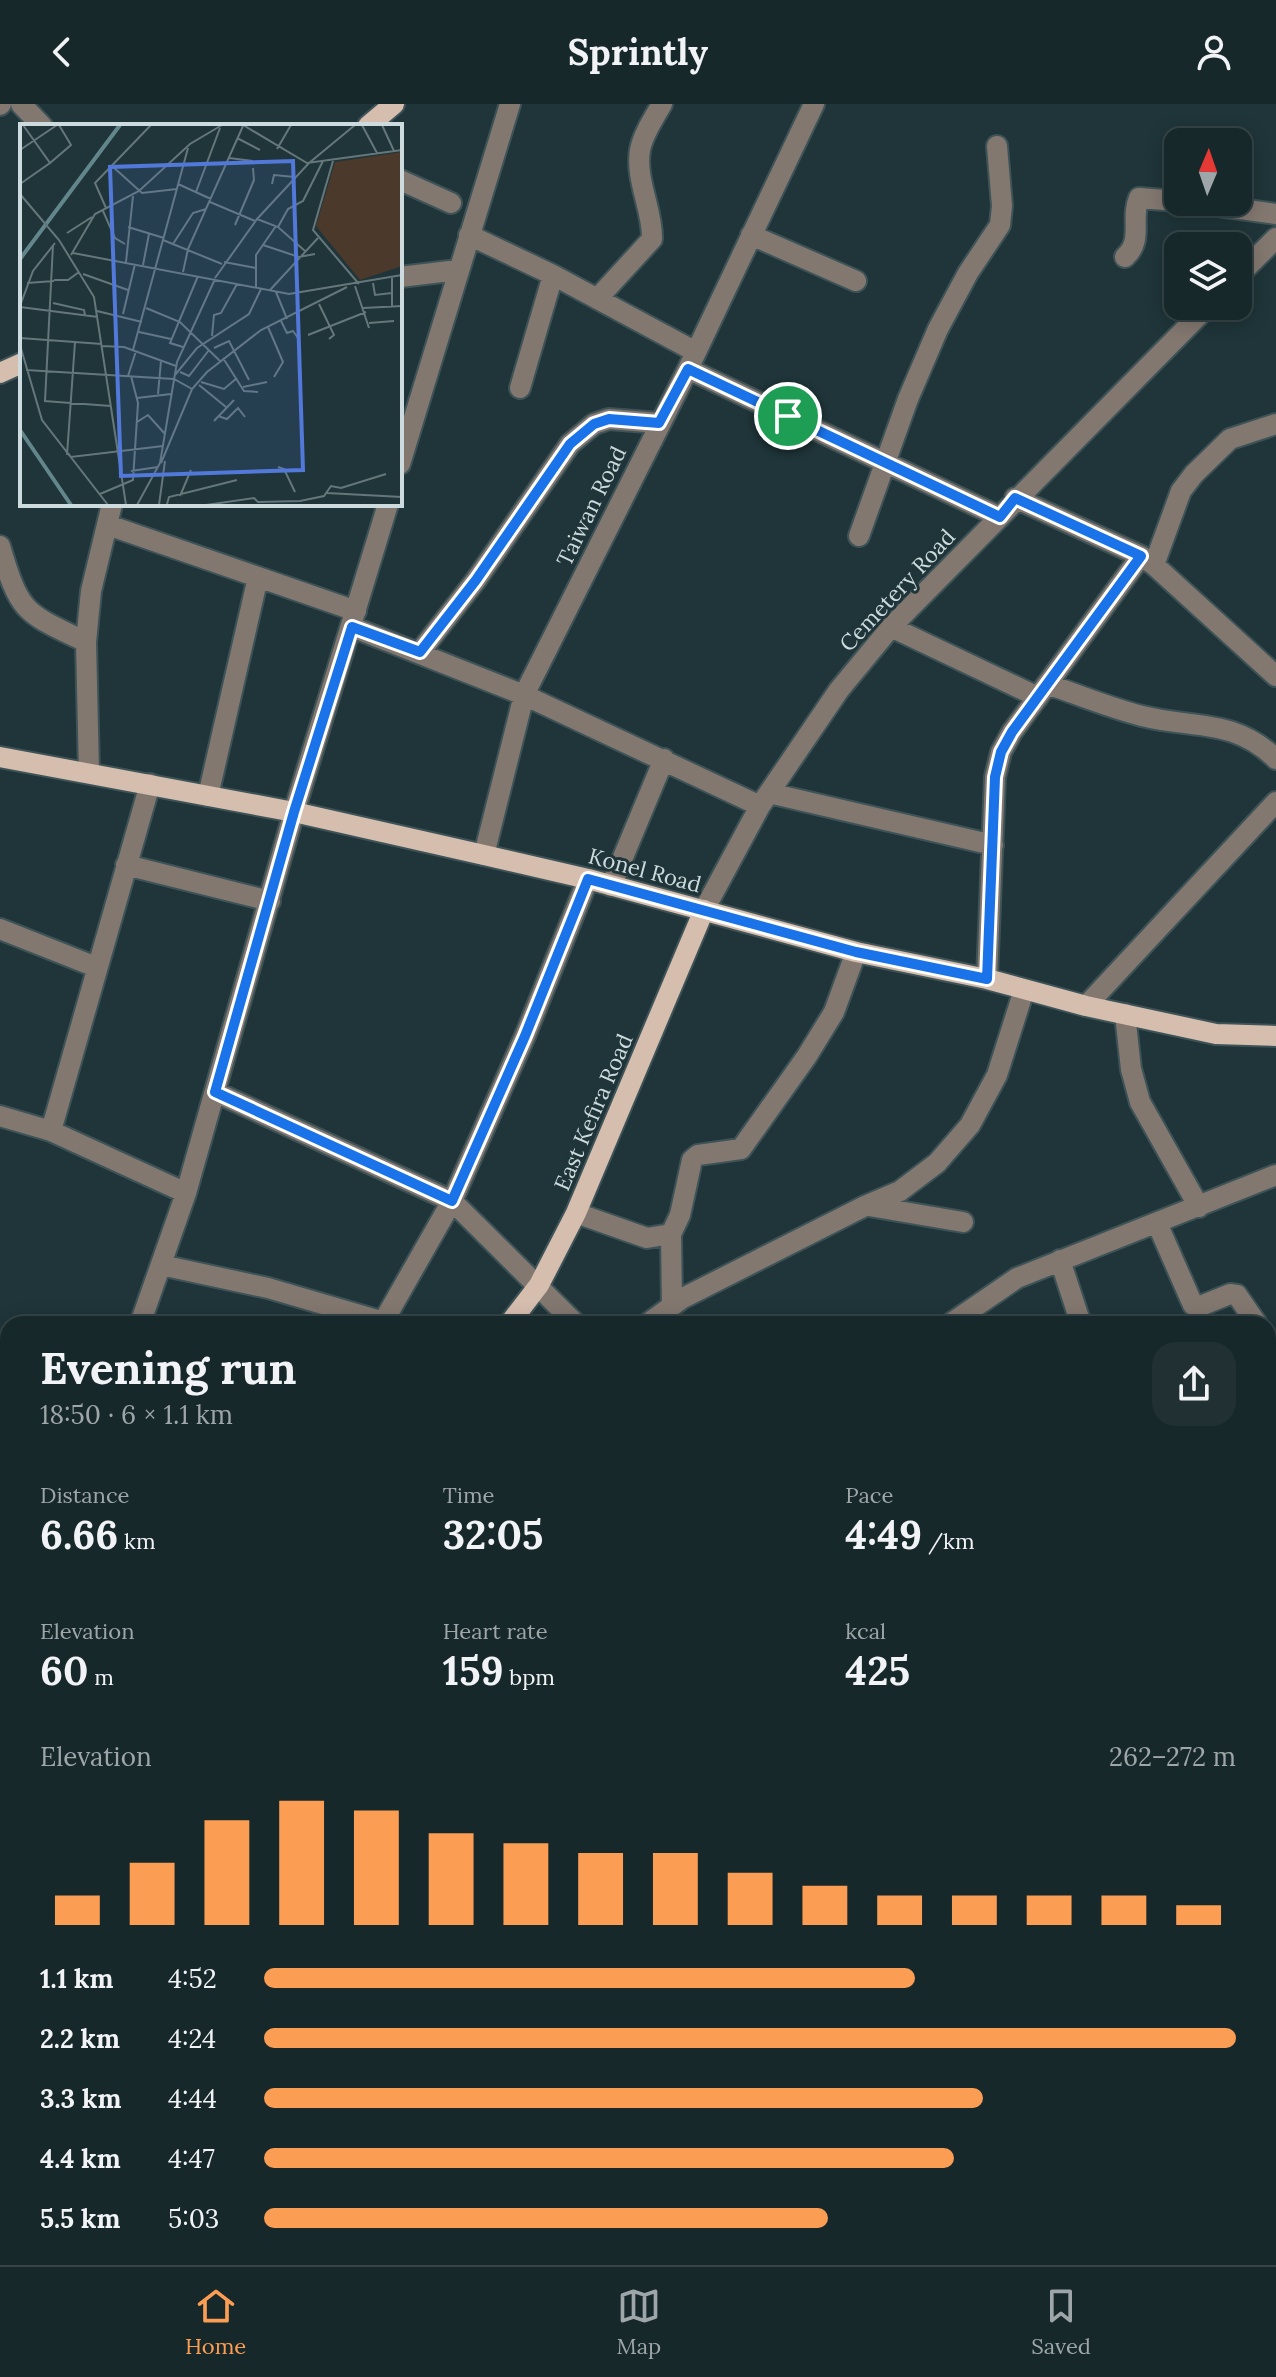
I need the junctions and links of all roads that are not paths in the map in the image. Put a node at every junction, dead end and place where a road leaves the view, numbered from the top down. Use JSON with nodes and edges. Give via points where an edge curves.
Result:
{"nodes":[{"id":1,"x":21,"y":104,"type":"edge"},
{"id":2,"x":394,"y":104,"type":"edge"},
{"id":3,"x":510,"y":104,"type":"edge"},
{"id":4,"x":662,"y":104,"type":"edge"},
{"id":5,"x":814,"y":104,"type":"edge"},
{"id":6,"x":40,"y":124,"type":"edge"},
{"id":7,"x":370,"y":124,"type":"edge"},
{"id":8,"x":997,"y":146,"type":"dead end"},
{"id":9,"x":402,"y":181,"type":"edge"},
{"id":10,"x":1164,"y":199,"type":"edge"},
{"id":11,"x":451,"y":203,"type":"dead end"},
{"id":12,"x":1252,"y":211,"type":"edge"},
{"id":13,"x":1276,"y":214,"type":"edge"},
{"id":14,"x":469,"y":235,"type":"junction"},
{"id":15,"x":751,"y":235,"type":"junction"},
{"id":16,"x":1276,"y":238,"type":"edge"},
{"id":17,"x":1125,"y":257,"type":"dead end"},
{"id":18,"x":1252,"y":262,"type":"edge"},
{"id":19,"x":458,"y":270,"type":"junction"},
{"id":20,"x":553,"y":275,"type":"junction"},
{"id":21,"x":402,"y":277,"type":"edge"},
{"id":22,"x":856,"y":281,"type":"dead end"},
{"id":23,"x":597,"y":299,"type":"junction"},
{"id":24,"x":1194,"y":320,"type":"edge"},
{"id":25,"x":692,"y":360,"type":"junction"},
{"id":26,"x":20,"y":364,"type":"edge"},
{"id":27,"x":0,"y":373,"type":"edge"},
{"id":28,"x":520,"y":388,"type":"dead end"},
{"id":29,"x":659,"y":423,"type":"junction"},
{"id":30,"x":1276,"y":424,"type":"edge"},
{"id":31,"x":402,"y":457,"type":"edge"},
{"id":32,"x":887,"y":463,"type":"junction"},
{"id":33,"x":1015,"y":498,"type":"junction"},
{"id":34,"x":112,"y":506,"type":"edge"},
{"id":35,"x":387,"y":506,"type":"edge"},
{"id":36,"x":1000,"y":517,"type":"junction"},
{"id":37,"x":108,"y":525,"type":"junction"},
{"id":38,"x":859,"y":536,"type":"dead end"},
{"id":39,"x":0,"y":546,"type":"edge"},
{"id":40,"x":1148,"y":560,"type":"junction"},
{"id":41,"x":258,"y":577,"type":"junction"},
{"id":42,"x":354,"y":619,"type":"junction"},
{"id":43,"x":891,"y":627,"type":"junction"},
{"id":44,"x":86,"y":642,"type":"junction"},
{"id":45,"x":420,"y":652,"type":"junction"},
{"id":46,"x":1276,"y":676,"type":"edge"},
{"id":47,"x":1043,"y":690,"type":"junction"},
{"id":48,"x":524,"y":695,"type":"junction"},
{"id":49,"x":0,"y":757,"type":"edge"},
{"id":50,"x":664,"y":759,"type":"junction"},
{"id":51,"x":1276,"y":759,"type":"edge"},
{"id":52,"x":89,"y":773,"type":"junction"},
{"id":53,"x":150,"y":784,"type":"junction"},
{"id":54,"x":208,"y":796,"type":"junction"},
{"id":55,"x":765,"y":800,"type":"junction"},
{"id":56,"x":1276,"y":802,"type":"edge"},
{"id":57,"x":294,"y":812,"type":"junction"},
{"id":58,"x":993,"y":845,"type":"junction"},
{"id":59,"x":484,"y":855,"type":"junction"},
{"id":60,"x":126,"y":865,"type":"junction"},
{"id":61,"x":588,"y":879,"type":"junction"},
{"id":62,"x":611,"y":886,"type":"junction"},
{"id":63,"x":270,"y":901,"type":"junction"},
{"id":64,"x":704,"y":910,"type":"junction"},
{"id":65,"x":0,"y":929,"type":"edge"},
{"id":66,"x":856,"y":952,"type":"junction"},
{"id":67,"x":96,"y":967,"type":"junction"},
{"id":68,"x":987,"y":979,"type":"junction"},
{"id":69,"x":1024,"y":990,"type":"junction"},
{"id":70,"x":1086,"y":1006,"type":"junction"},
{"id":71,"x":1125,"y":1014,"type":"junction"},
{"id":72,"x":1276,"y":1036,"type":"edge"},
{"id":73,"x":215,"y":1092,"type":"junction"},
{"id":74,"x":0,"y":1116,"type":"edge"},
{"id":75,"x":51,"y":1131,"type":"junction"},
{"id":76,"x":1276,"y":1175,"type":"edge"},
{"id":77,"x":186,"y":1193,"type":"junction"},
{"id":78,"x":452,"y":1201,"type":"junction"},
{"id":79,"x":865,"y":1206,"type":"junction"},
{"id":80,"x":1199,"y":1207,"type":"junction"},
{"id":81,"x":576,"y":1213,"type":"junction"},
{"id":82,"x":963,"y":1222,"type":"dead end"},
{"id":83,"x":1157,"y":1223,"type":"junction"},
{"id":84,"x":671,"y":1234,"type":"junction"},
{"id":85,"x":1060,"y":1260,"type":"junction"},
{"id":86,"x":161,"y":1265,"type":"junction"},
{"id":87,"x":539,"y":1285,"type":"junction"},
{"id":88,"x":672,"y":1305,"type":"junction"},
{"id":89,"x":143,"y":1316,"type":"edge"},
{"id":90,"x":360,"y":1316,"type":"edge"},
{"id":91,"x":387,"y":1316,"type":"edge"},
{"id":92,"x":515,"y":1316,"type":"edge"},
{"id":93,"x":568,"y":1316,"type":"edge"},
{"id":94,"x":658,"y":1316,"type":"edge"},
{"id":95,"x":962,"y":1316,"type":"edge"},
{"id":96,"x":1078,"y":1316,"type":"edge"},
{"id":97,"x":1251,"y":1316,"type":"edge"}],
"edges":[{"from":1,"to":6,"type":"street"},
{"from":2,"to":7,"type":"main road"},
{"from":3,"to":14,"type":"street"},
{"from":4,"to":23,"type":"street","via":[[640,151],[652,239]]},
{"from":5,"to":15,"type":"street","name":"Taiwan Road"},
{"from":8,"to":32,"type":"street","via":[[1000,225],[938,329]]},
{"from":9,"to":11,"type":"street"},
{"from":10,"to":17,"type":"street","via":[[1139,198],[1136,239]]},
{"from":12,"to":13,"type":"street"},
{"from":14,"to":19,"type":"street"},
{"from":14,"to":20,"type":"street"},
{"from":15,"to":22,"type":"street"},
{"from":15,"to":25,"type":"street","name":"Taiwan Road"},
{"from":16,"to":18,"type":"street"},
{"from":19,"to":21,"type":"street"},
{"from":19,"to":31,"type":"street"},
{"from":20,"to":23,"type":"street"},
{"from":20,"to":28,"type":"street"},
{"from":23,"to":25,"type":"street"},
{"from":24,"to":33,"type":"street","name":"Cemetery Road"},
{"from":25,"to":29,"type":"street","name":"Taiwan Road"},
{"from":25,"to":32,"type":"street"},
{"from":26,"to":27,"type":"main road"},
{"from":29,"to":45,"type":"street","via":[[609,419],[570,444]]},
{"from":29,"to":48,"type":"street","name":"Taiwan Road"},
{"from":30,"to":40,"type":"street","via":[[1230,439],[1194,474]]},
{"from":32,"to":36,"type":"street"},
{"from":32,"to":38,"type":"street"},
{"from":33,"to":36,"type":"street","name":"Cemetery Road"},
{"from":33,"to":40,"type":"street"},
{"from":34,"to":37,"type":"street"},
{"from":35,"to":42,"type":"street"},
{"from":36,"to":43,"type":"street","name":"Cemetery Road"},
{"from":37,"to":41,"type":"street"},
{"from":37,"to":44,"type":"street","via":[[91,591]]},
{"from":39,"to":44,"type":"street","via":[[25,609]]},
{"from":40,"to":46,"type":"street"},
{"from":40,"to":47,"type":"street"},
{"from":41,"to":42,"type":"street"},
{"from":41,"to":54,"type":"street"},
{"from":42,"to":45,"type":"street"},
{"from":42,"to":57,"type":"street"},
{"from":43,"to":47,"type":"street"},
{"from":43,"to":55,"type":"street","name":"Cemetery Road","via":[[839,690]]},
{"from":44,"to":52,"type":"street"},
{"from":45,"to":48,"type":"street"},
{"from":47,"to":51,"type":"street","via":[[1160,720],[1238,732]]},
{"from":47,"to":58,"type":"street","via":[[1001,752]]},
{"from":48,"to":50,"type":"street"},
{"from":48,"to":59,"type":"street","name":"Taiwan Road"},
{"from":49,"to":52,"type":"main road","name":"Konel Road"},
{"from":50,"to":55,"type":"street"},
{"from":50,"to":62,"type":"street"},
{"from":52,"to":53,"type":"main road","name":"Konel Road"},
{"from":53,"to":54,"type":"main road","name":"Konel Road"},
{"from":53,"to":60,"type":"street"},
{"from":54,"to":57,"type":"main road","name":"Konel Road"},
{"from":55,"to":58,"type":"street"},
{"from":55,"to":64,"type":"street","name":"Cemetery Road"},
{"from":56,"to":70,"type":"street"},
{"from":57,"to":59,"type":"main road","name":"Konel Road"},
{"from":57,"to":63,"type":"street"},
{"from":58,"to":68,"type":"street"},
{"from":59,"to":61,"type":"main road","name":"Konel Road"},
{"from":60,"to":63,"type":"street"},
{"from":60,"to":67,"type":"street"},
{"from":61,"to":62,"type":"main road","name":"Konel Road"},
{"from":61,"to":78,"type":"street"},
{"from":62,"to":64,"type":"main road","name":"Konel Road"},
{"from":63,"to":73,"type":"street"},
{"from":64,"to":66,"type":"main road","name":"Konel Road"},
{"from":64,"to":81,"type":"main road","name":"East Kefira Road"},
{"from":65,"to":67,"type":"street"},
{"from":66,"to":68,"type":"main road","name":"Konel Road"},
{"from":66,"to":84,"type":"street","via":[[834,1012],[741,1149],[692,1160]]},
{"from":67,"to":75,"type":"street"},
{"from":68,"to":69,"type":"main road","name":"Konel Road"},
{"from":69,"to":70,"type":"main road","name":"Konel Road"},
{"from":69,"to":79,"type":"street","via":[[997,1075],[970,1125],[937,1163],[900,1191]]},
{"from":70,"to":71,"type":"main road","name":"Konel Road"},
{"from":71,"to":72,"type":"main road","name":"Konel Road","via":[[1216,1034]]},
{"from":71,"to":80,"type":"street","via":[[1140,1102]]},
{"from":73,"to":77,"type":"street"},
{"from":73,"to":78,"type":"street"},
{"from":74,"to":75,"type":"street"},
{"from":75,"to":77,"type":"street"},
{"from":76,"to":80,"type":"street"},
{"from":77,"to":86,"type":"street"},
{"from":78,"to":87,"type":"street"},
{"from":78,"to":91,"type":"street"},
{"from":79,"to":82,"type":"street"},
{"from":79,"to":88,"type":"street"},
{"from":80,"to":83,"type":"street"},
{"from":81,"to":84,"type":"street","via":[[647,1238]]},
{"from":81,"to":87,"type":"main road","name":"East Kefira Road"},
{"from":83,"to":85,"type":"street"},
{"from":83,"to":97,"type":"street","via":[[1193,1305],[1237,1295]]},
{"from":84,"to":88,"type":"street"},
{"from":85,"to":95,"type":"street","via":[[1017,1278]]},
{"from":85,"to":96,"type":"street"},
{"from":86,"to":89,"type":"street"},
{"from":86,"to":90,"type":"street","via":[[268,1288]]},
{"from":87,"to":92,"type":"main road","name":"East Kefira Road"},
{"from":87,"to":93,"type":"street"},
{"from":88,"to":94,"type":"street"}]}
